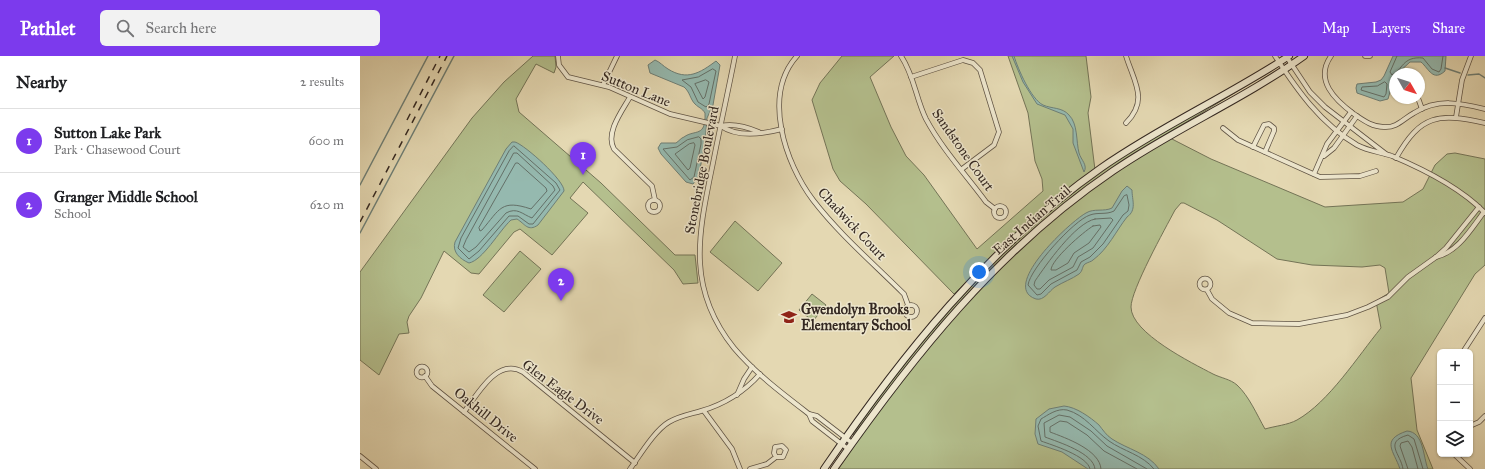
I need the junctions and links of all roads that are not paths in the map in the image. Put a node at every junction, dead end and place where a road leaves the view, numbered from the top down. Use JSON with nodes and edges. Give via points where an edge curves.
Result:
{"nodes":[{"id":1,"x":558,"y":56,"type":"edge"},
{"id":2,"x":617,"y":56,"type":"edge"},
{"id":3,"x":735,"y":56,"type":"edge"},
{"id":4,"x":901,"y":56,"type":"edge"},
{"id":5,"x":1126,"y":56,"type":"edge"},
{"id":6,"x":1275,"y":56,"type":"edge"},
{"id":7,"x":1287,"y":56,"type":"edge"},
{"id":8,"x":1304,"y":56,"type":"edge"},
{"id":9,"x":1331,"y":56,"type":"edge"},
{"id":10,"x":1364,"y":56,"type":"edge"},
{"id":11,"x":1370,"y":56,"type":"edge"},
{"id":12,"x":1471,"y":56,"type":"edge"},
{"id":13,"x":794,"y":57,"type":"edge"},
{"id":14,"x":1279,"y":62,"type":"junction"},
{"id":15,"x":1292,"y":65,"type":"junction"},
{"id":16,"x":1284,"y":69,"type":"junction"},
{"id":17,"x":911,"y":77,"type":"junction"},
{"id":18,"x":604,"y":85,"type":"junction"},
{"id":19,"x":630,"y":97,"type":"junction"},
{"id":20,"x":1458,"y":103,"type":"junction"},
{"id":21,"x":1420,"y":104,"type":"edge"},
{"id":22,"x":1422,"y":109,"type":"junction"},
{"id":23,"x":1485,"y":109,"type":"edge"},
{"id":24,"x":1351,"y":112,"type":"junction"},
{"id":25,"x":1357,"y":116,"type":"junction"},
{"id":26,"x":1456,"y":117,"type":"junction"},
{"id":27,"x":1126,"y":123,"type":"dead end"},
{"id":28,"x":1343,"y":123,"type":"junction"},
{"id":29,"x":1485,"y":123,"type":"edge"},
{"id":30,"x":721,"y":126,"type":"junction"},
{"id":31,"x":1349,"y":127,"type":"junction"},
{"id":32,"x":1223,"y":128,"type":"dead end"},
{"id":33,"x":782,"y":129,"type":"junction"},
{"id":34,"x":1338,"y":130,"type":"junction"},
{"id":35,"x":1344,"y":135,"type":"junction"},
{"id":36,"x":1253,"y":147,"type":"junction"},
{"id":37,"x":1265,"y":152,"type":"junction"},
{"id":38,"x":1386,"y":154,"type":"junction"},
{"id":39,"x":1323,"y":157,"type":"junction"},
{"id":40,"x":1396,"y":158,"type":"junction"},
{"id":41,"x":962,"y":169,"type":"junction"},
{"id":42,"x":1376,"y":171,"type":"dead end"},
{"id":43,"x":1314,"y":174,"type":"junction"},
{"id":44,"x":655,"y":200,"type":"dead end"},
{"id":45,"x":1479,"y":207,"type":"junction"},
{"id":46,"x":995,"y":209,"type":"dead end"},
{"id":47,"x":1484,"y":213,"type":"edge"},
{"id":48,"x":1436,"y":258,"type":"junction"},
{"id":49,"x":1207,"y":290,"type":"dead end"},
{"id":50,"x":908,"y":305,"type":"dead end"},
{"id":51,"x":1485,"y":318,"type":"edge"},
{"id":52,"x":1481,"y":324,"type":"junction"},
{"id":53,"x":1485,"y":328,"type":"edge"},
{"id":54,"x":1465,"y":349,"type":"edge"},
{"id":55,"x":752,"y":367,"type":"junction"},
{"id":56,"x":760,"y":374,"type":"junction"},
{"id":57,"x":425,"y":376,"type":"dead end"},
{"id":58,"x":737,"y":396,"type":"junction"},
{"id":59,"x":704,"y":410,"type":"junction"},
{"id":60,"x":464,"y":412,"type":"junction"},
{"id":61,"x":808,"y":414,"type":"junction"},
{"id":62,"x":1485,"y":416,"type":"edge"},
{"id":63,"x":1473,"y":425,"type":"edge"},
{"id":64,"x":845,"y":438,"type":"junction"},
{"id":65,"x":852,"y":443,"type":"junction"},
{"id":66,"x":841,"y":444,"type":"junction"},
{"id":67,"x":848,"y":449,"type":"junction"},
{"id":68,"x":360,"y":456,"type":"edge"},
{"id":69,"x":776,"y":457,"type":"dead end"},
{"id":70,"x":1457,"y":457,"type":"edge"},
{"id":71,"x":635,"y":463,"type":"junction"},
{"id":72,"x":376,"y":469,"type":"edge"},
{"id":73,"x":535,"y":469,"type":"edge"},
{"id":74,"x":630,"y":469,"type":"edge"},
{"id":75,"x":740,"y":469,"type":"edge"},
{"id":76,"x":750,"y":469,"type":"edge"},
{"id":77,"x":824,"y":469,"type":"edge"},
{"id":78,"x":834,"y":469,"type":"edge"},
{"id":79,"x":1470,"y":469,"type":"edge"}],
"edges":[{"from":1,"to":18,"type":"street","name":"Sutton Lane","via":[[558,65],[568,77]]},
{"from":2,"to":18,"type":"street"},
{"from":3,"to":30,"type":"street","name":"Stonebridge Boulevard"},
{"from":4,"to":17,"type":"street","name":"Sandstone Court"},
{"from":5,"to":27,"type":"street","via":[[1139,97],[1135,113]]},
{"from":6,"to":14,"type":"street"},
{"from":7,"to":14,"type":"main road","name":"East Indian Trail"},
{"from":7,"to":15,"type":"street"},
{"from":8,"to":15,"type":"main road","name":"East Indian Trail"},
{"from":9,"to":24,"type":"street","via":[[1324,72],[1327,86],[1334,97]]},
{"from":10,"to":11,"type":"street"},
{"from":12,"to":20,"type":"street","via":[[1465,70]]},
{"from":13,"to":33,"type":"street","name":"Chadwick Court","via":[[780,94]]},
{"from":14,"to":16,"type":"street"},
{"from":14,"to":64,"type":"main road","name":"East Indian Trail","via":[[1130,149],[1090,176],[1032,222],[937,318]]},
{"from":15,"to":16,"type":"main road","name":"East Indian Trail"},
{"from":15,"to":28,"type":"street","via":[[1310,92]]},
{"from":16,"to":34,"type":"street","via":[[1302,96]]},
{"from":16,"to":65,"type":"main road","name":"East Indian Trail","via":[[1132,158],[1035,231],[992,271],[940,328],[895,383]]},
{"from":17,"to":41,"type":"street","name":"Sandstone Court","via":[[929,124]]},
{"from":17,"to":41,"type":"street","via":[[964,60],[973,63],[980,70],[999,132],[994,145]]},
{"from":18,"to":19,"type":"street","name":"Sutton Lane"},
{"from":19,"to":30,"type":"street","name":"Sutton Lane","via":[[662,111]]},
{"from":19,"to":44,"type":"street","via":[[613,130],[611,142],[614,149],[652,186]]},
{"from":20,"to":22,"type":"street","via":[[1436,104]]},
{"from":20,"to":23,"type":"street"},
{"from":20,"to":26,"type":"street"},
{"from":21,"to":22,"type":"street"},
{"from":22,"to":25,"type":"street","via":[[1399,124],[1389,127],[1372,125]]},
{"from":24,"to":25,"type":"street"},
{"from":24,"to":28,"type":"street"},
{"from":25,"to":31,"type":"street"},
{"from":26,"to":29,"type":"street"},
{"from":26,"to":40,"type":"street","via":[[1436,119],[1418,128]]},
{"from":28,"to":31,"type":"street"},
{"from":28,"to":34,"type":"street"},
{"from":30,"to":33,"type":"street","name":"Sutton Lane","via":[[728,124],[759,132]]},
{"from":30,"to":55,"type":"street","name":"Stonebridge Boulevard","via":[[701,224],[699,250],[702,281],[707,300],[722,331]]},
{"from":31,"to":35,"type":"street"},
{"from":31,"to":38,"type":"street"},
{"from":32,"to":36,"type":"street","via":[[1233,137]]},
{"from":33,"to":50,"type":"street","name":"Chadwick Court","via":[[792,162],[813,200],[904,294]]},
{"from":34,"to":35,"type":"street"},
{"from":34,"to":39,"type":"street","via":[[1327,144]]},
{"from":35,"to":38,"type":"street","via":[[1357,145],[1379,154]]},
{"from":35,"to":39,"type":"street"},
{"from":36,"to":37,"type":"street"},
{"from":36,"to":37,"type":"street","via":[[1264,125],[1269,124],[1274,131]]},
{"from":37,"to":43,"type":"street"},
{"from":38,"to":40,"type":"street"},
{"from":39,"to":43,"type":"street"},
{"from":40,"to":45,"type":"street","via":[[1453,187]]},
{"from":41,"to":46,"type":"street","name":"Sandstone Court","via":[[986,202]]},
{"from":42,"to":43,"type":"street","via":[[1360,176],[1332,178]]},
{"from":45,"to":47,"type":"street"},
{"from":45,"to":48,"type":"street"},
{"from":47,"to":48,"type":"street","via":[[1452,251]]},
{"from":48,"to":49,"type":"street","via":[[1408,277],[1385,299],[1347,315],[1316,322],[1246,322],[1229,313],[1212,299]]},
{"from":51,"to":52,"type":"street"},
{"from":52,"to":53,"type":"street"},
{"from":52,"to":54,"type":"street"},
{"from":55,"to":56,"type":"street","name":"Stonebridge Boulevard"},
{"from":55,"to":58,"type":"street"},
{"from":56,"to":58,"type":"street"},
{"from":56,"to":61,"type":"street","name":"Stonebridge Boulevard"},
{"from":57,"to":60,"type":"street","name":"Oakhill Drive","via":[[432,386]]},
{"from":58,"to":59,"type":"street"},
{"from":59,"to":71,"type":"street","via":[[665,424]]},
{"from":59,"to":75,"type":"street","via":[[732,449]]},
{"from":60,"to":71,"type":"street","name":"Glen Eagle Drive","via":[[494,374],[502,369],[514,368],[523,372]]},
{"from":60,"to":73,"type":"street","name":"Oakhill Drive"},
{"from":61,"to":64,"type":"street","name":"Stonebridge Boulevard","via":[[817,416]]},
{"from":61,"to":66,"type":"street","name":"Stonebridge Boulevard","via":[[812,421]]},
{"from":62,"to":63,"type":"street"},
{"from":64,"to":65,"type":"street","name":"Stonebridge Boulevard"},
{"from":64,"to":66,"type":"main road","name":"East Indian Trail"},
{"from":65,"to":67,"type":"main road","name":"East Indian Trail"},
{"from":66,"to":67,"type":"street","name":"Stonebridge Boulevard"},
{"from":66,"to":77,"type":"main road","name":"East Indian Trail"},
{"from":67,"to":78,"type":"main road","name":"East Indian Trail"},
{"from":68,"to":72,"type":"street"},
{"from":69,"to":76,"type":"street","via":[[767,464]]},
{"from":70,"to":79,"type":"street"},
{"from":71,"to":74,"type":"street"}]}
